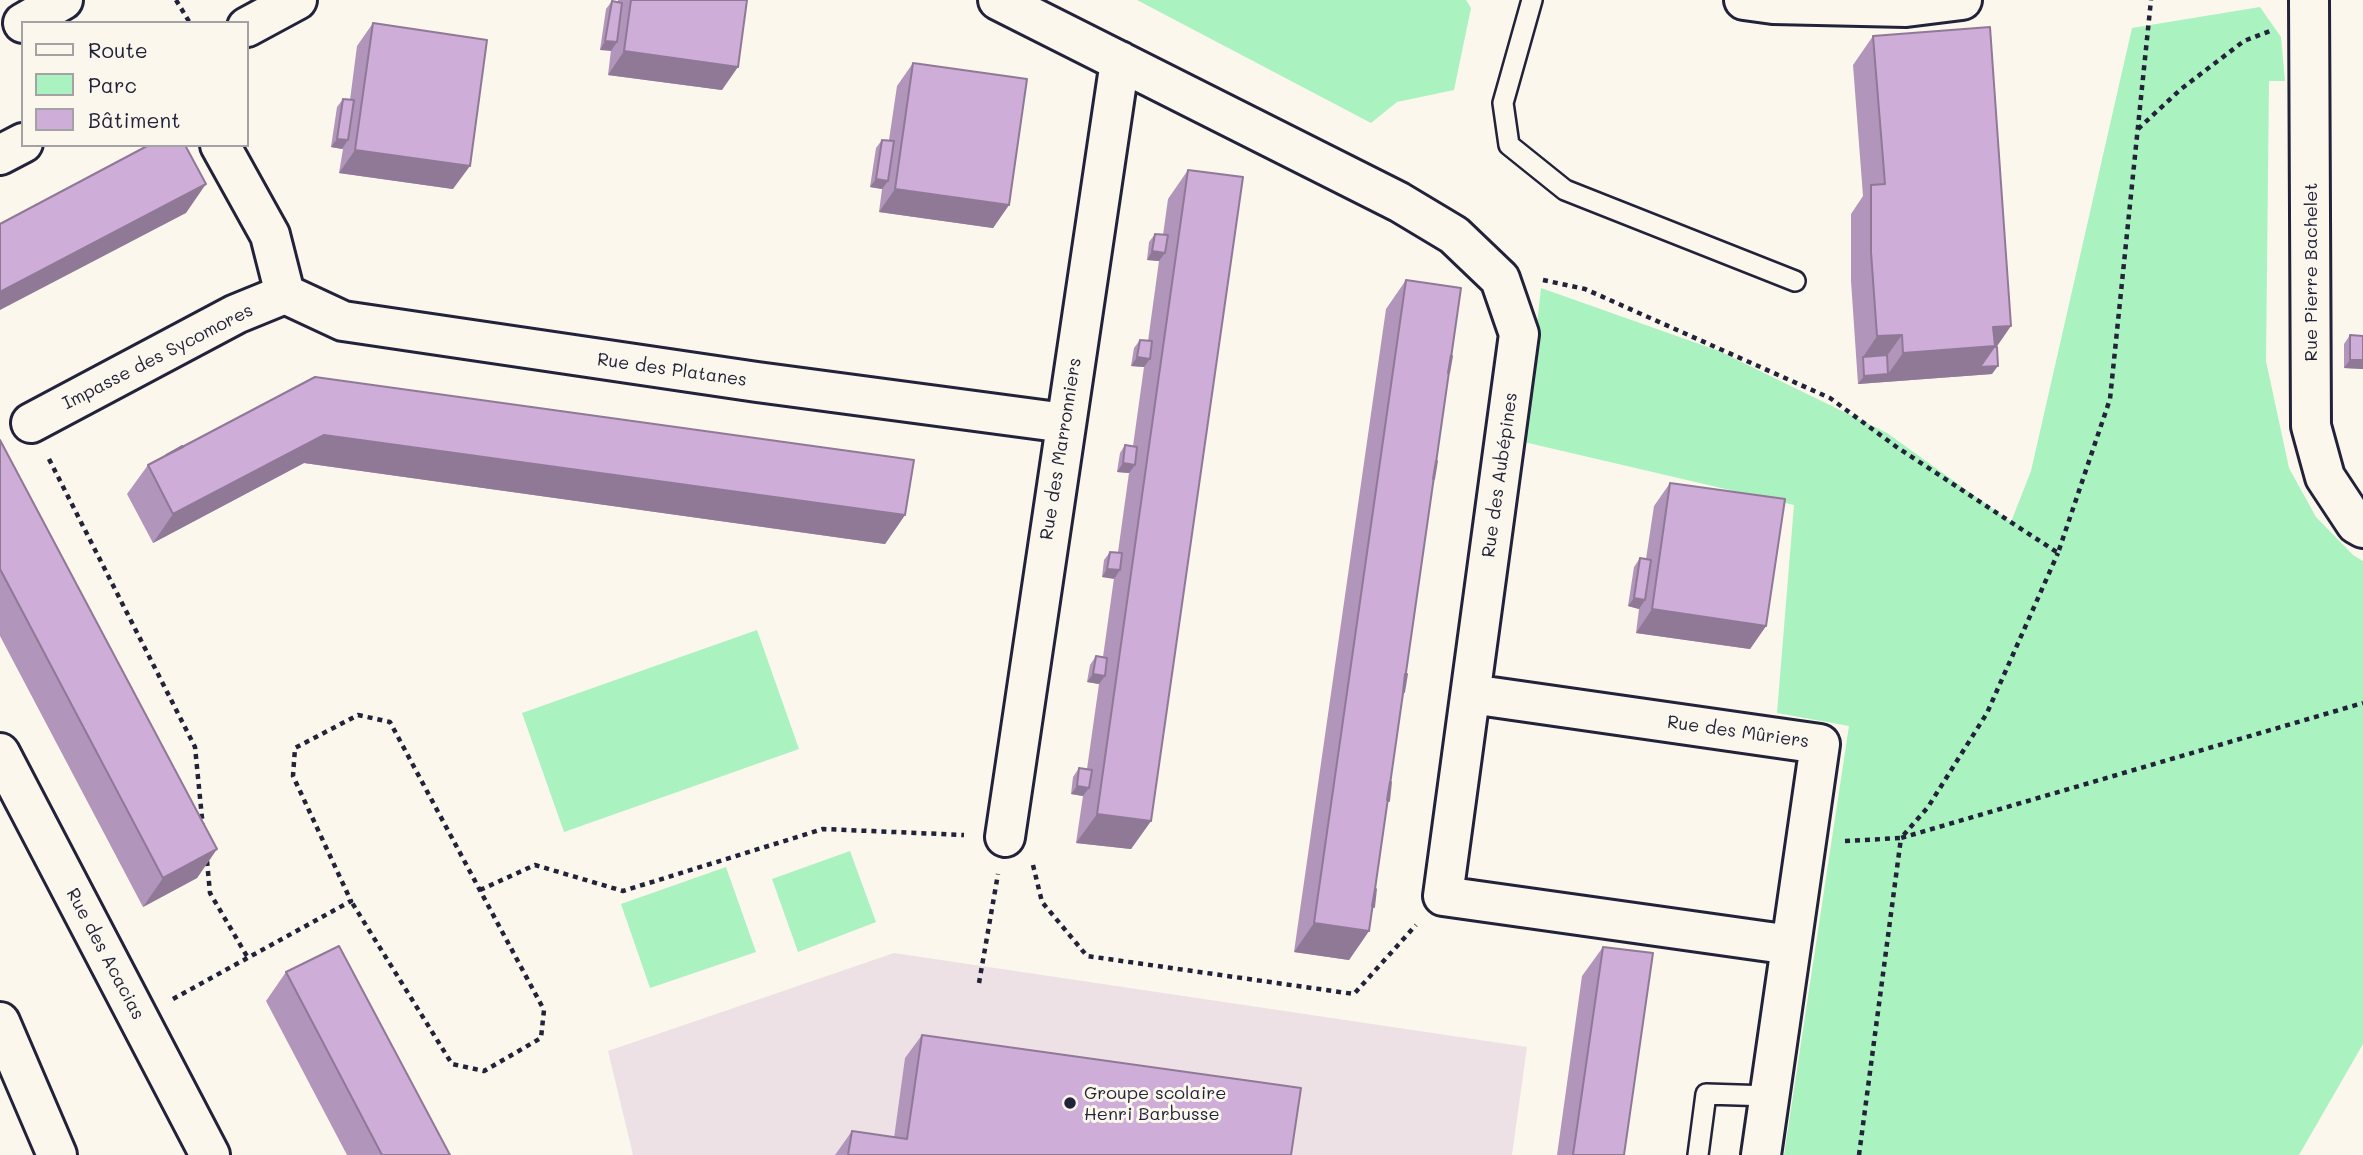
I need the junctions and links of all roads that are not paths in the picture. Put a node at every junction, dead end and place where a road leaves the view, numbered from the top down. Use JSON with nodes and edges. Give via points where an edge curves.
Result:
{"nodes":[{"id":1,"x":19,"y":0,"type":"edge"},
{"id":2,"x":63,"y":0,"type":"edge"},
{"id":3,"x":297,"y":0,"type":"edge"},
{"id":4,"x":998,"y":0,"type":"edge"},
{"id":5,"x":1532,"y":0,"type":"edge"},
{"id":6,"x":1744,"y":0,"type":"edge"},
{"id":7,"x":1962,"y":0,"type":"edge"},
{"id":8,"x":0,"y":8,"type":"edge"},
{"id":9,"x":2310,"y":11,"type":"edge"},
{"id":10,"x":26,"y":21,"type":"edge"},
{"id":11,"x":21,"y":24,"type":"edge"},
{"id":12,"x":248,"y":26,"type":"edge"},
{"id":13,"x":0,"y":36,"type":"edge"},
{"id":14,"x":1119,"y":61,"type":"junction"},
{"id":15,"x":21,"y":144,"type":"edge"},
{"id":16,"x":221,"y":147,"type":"edge"},
{"id":17,"x":0,"y":155,"type":"edge"},
{"id":18,"x":1795,"y":281,"type":"dead end"},
{"id":19,"x":285,"y":294,"type":"junction"},
{"id":20,"x":31,"y":423,"type":"road end"},
{"id":21,"x":1065,"y":423,"type":"junction"},
{"id":22,"x":2363,"y":528,"type":"edge"},
{"id":23,"x":1471,"y":694,"type":"junction"},
{"id":24,"x":0,"y":753,"type":"edge"},
{"id":25,"x":1005,"y":837,"type":"road end"},
{"id":26,"x":1791,"y":945,"type":"junction"},
{"id":27,"x":0,"y":1022,"type":"edge"},
{"id":28,"x":1770,"y":1096,"type":"junction"},
{"id":29,"x":57,"y":1155,"type":"edge"},
{"id":30,"x":210,"y":1155,"type":"edge"},
{"id":31,"x":1698,"y":1155,"type":"edge"},
{"id":32,"x":1761,"y":1155,"type":"edge"}],
"edges":[{"from":1,"to":8,"type":"street"},
{"from":2,"to":10,"type":"street"},
{"from":3,"to":12,"type":"street"},
{"from":4,"to":14,"type":"street","name":"Rue des Aubépines"},
{"from":5,"to":18,"type":"lane","via":[[1503,103],[1509,145],[1565,190]]},
{"from":6,"to":7,"type":"street","via":[[1906,7]]},
{"from":9,"to":22,"type":"street","name":"Rue Pierre Bachelet","via":[[2311,426],[2325,477]]},
{"from":11,"to":13,"type":"street"},
{"from":14,"to":21,"type":"street","name":"Rue des Marronniers"},
{"from":14,"to":23,"type":"street","name":"Rue des Aubépines","via":[[1399,202],[1454,234],[1500,279],[1519,334]]},
{"from":15,"to":17,"type":"street"},
{"from":16,"to":19,"type":"street","via":[[270,235]]},
{"from":19,"to":20,"type":"street","name":"Impasse des Sycomores","via":[[236,314]]},
{"from":19,"to":21,"type":"street","name":"Rue des Platanes","via":[[344,321]]},
{"from":21,"to":25,"type":"street","name":"Rue des Marronniers"},
{"from":23,"to":26,"type":"street","name":"Rue des Aubépines","via":[[1443,896]]},
{"from":23,"to":26,"type":"street","name":"Rue des Mûriers","via":[[1820,744]]},
{"from":24,"to":30,"type":"street","name":"Rue des Acacias"},
{"from":26,"to":28,"type":"street","name":"Rue des Mûriers"},
{"from":27,"to":29,"type":"street"},
{"from":28,"to":31,"type":"lane","via":[[1706,1094]]},
{"from":28,"to":32,"type":"street","name":"Rue des Mûriers"}]}
